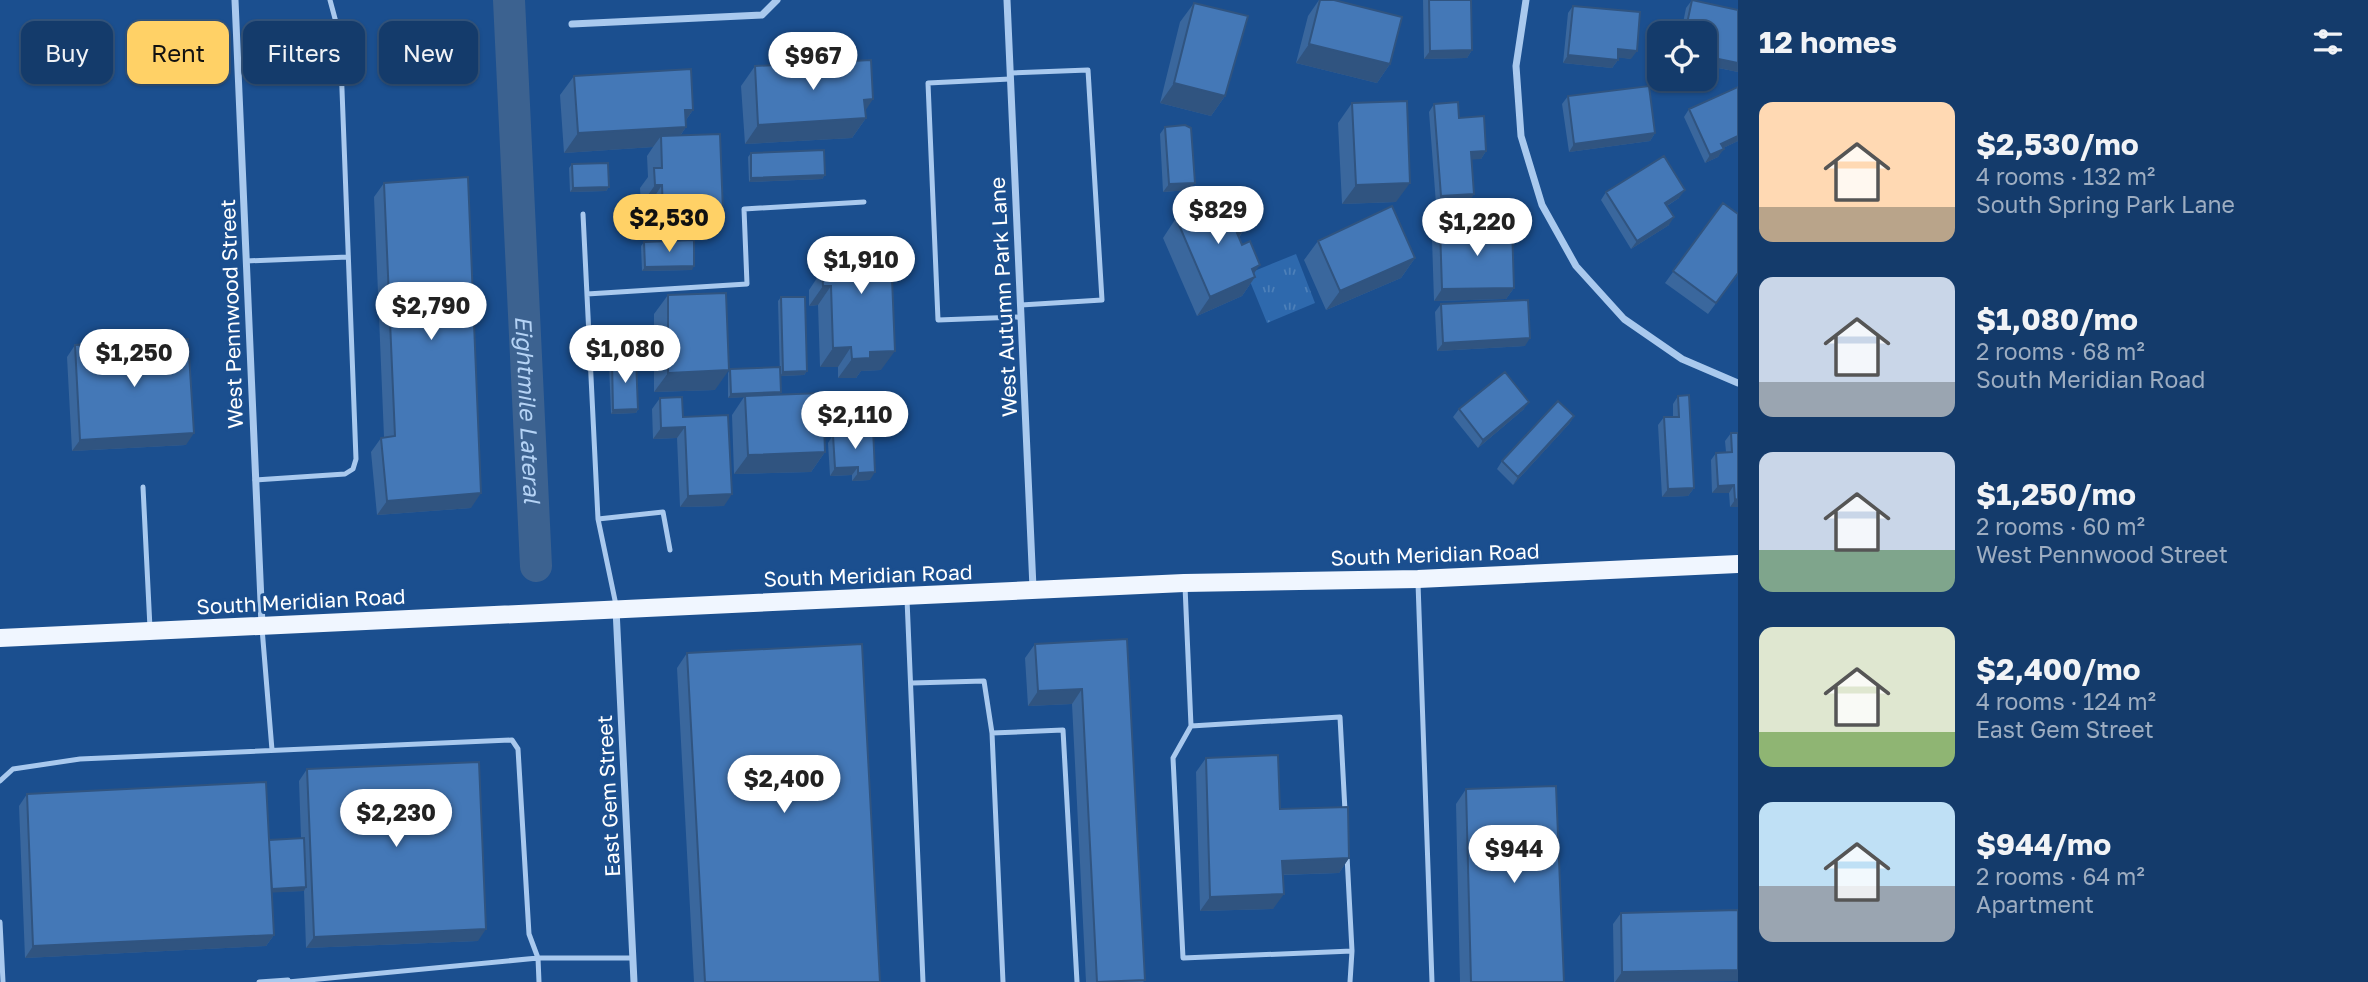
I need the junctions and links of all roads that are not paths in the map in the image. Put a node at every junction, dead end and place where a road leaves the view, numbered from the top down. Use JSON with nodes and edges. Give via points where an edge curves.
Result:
{"nodes":[{"id":1,"x":235,"y":0,"type":"edge"},
{"id":2,"x":330,"y":0,"type":"edge"},
{"id":3,"x":777,"y":0,"type":"edge"},
{"id":4,"x":1007,"y":0,"type":"edge"},
{"id":5,"x":1526,"y":0,"type":"edge"},
{"id":6,"x":572,"y":24,"type":"dead end"},
{"id":7,"x":1010,"y":76,"type":"junction"},
{"id":8,"x":864,"y":202,"type":"dead end"},
{"id":9,"x":583,"y":214,"type":"dead end"},
{"id":10,"x":348,"y":257,"type":"junction"},
{"id":11,"x":246,"y":261,"type":"junction"},
{"id":12,"x":587,"y":294,"type":"junction"},
{"id":13,"x":1021,"y":305,"type":"junction"},
{"id":14,"x":1021,"y":317,"type":"junction"},
{"id":15,"x":1738,"y":383,"type":"edge"},
{"id":16,"x":256,"y":480,"type":"junction"},
{"id":17,"x":143,"y":487,"type":"dead end"},
{"id":18,"x":598,"y":519,"type":"junction"},
{"id":19,"x":670,"y":550,"type":"dead end"},
{"id":20,"x":1738,"y":564,"type":"edge"},
{"id":21,"x":1418,"y":579,"type":"junction"},
{"id":22,"x":1184,"y":583,"type":"junction"},
{"id":23,"x":1033,"y":593,"type":"junction"},
{"id":24,"x":907,"y":596,"type":"junction"},
{"id":25,"x":616,"y":608,"type":"junction"},
{"id":26,"x":262,"y":626,"type":"junction"},
{"id":27,"x":150,"y":631,"type":"junction"},
{"id":28,"x":0,"y":638,"type":"edge"},
{"id":29,"x":912,"y":683,"type":"junction"},
{"id":30,"x":1191,"y":726,"type":"junction"},
{"id":31,"x":992,"y":733,"type":"junction"},
{"id":32,"x":272,"y":750,"type":"junction"},
{"id":33,"x":0,"y":781,"type":"edge"},
{"id":34,"x":1345,"y":814,"type":"edge"},
{"id":35,"x":1346,"y":841,"type":"edge"},
{"id":36,"x":0,"y":922,"type":"edge"},
{"id":37,"x":1352,"y":951,"type":"junction"},
{"id":38,"x":538,"y":958,"type":"junction"},
{"id":39,"x":633,"y":958,"type":"junction"},
{"id":40,"x":288,"y":981,"type":"edge"},
{"id":41,"x":3,"y":982,"type":"edge"},
{"id":42,"x":259,"y":982,"type":"edge"},
{"id":43,"x":539,"y":982,"type":"edge"},
{"id":44,"x":634,"y":982,"type":"edge"},
{"id":45,"x":923,"y":982,"type":"edge"},
{"id":46,"x":1003,"y":982,"type":"edge"},
{"id":47,"x":1077,"y":982,"type":"edge"},
{"id":48,"x":1350,"y":982,"type":"edge"},
{"id":49,"x":1432,"y":982,"type":"edge"}],
"edges":[{"from":1,"to":11,"type":"street","name":"West Pennwood Street"},
{"from":2,"to":10,"type":"lane","via":[[340,37]]},
{"from":3,"to":6,"type":"street","via":[[762,15]]},
{"from":4,"to":7,"type":"street","name":"West Autumn Park Lane"},
{"from":5,"to":15,"type":"street","via":[[1516,66],[1521,136],[1542,205],[1576,266],[1624,319],[1682,359]]},
{"from":7,"to":13,"type":"street","name":"West Autumn Park Lane"},
{"from":7,"to":13,"type":"lane","via":[[1088,70],[1102,300]]},
{"from":7,"to":14,"type":"lane","via":[[929,83],[938,320]]},
{"from":8,"to":12,"type":"lane","via":[[744,209],[747,284]]},
{"from":9,"to":12,"type":"lane"},
{"from":10,"to":11,"type":"lane"},
{"from":10,"to":16,"type":"lane","via":[[354,469],[345,474]]},
{"from":11,"to":16,"type":"street","name":"West Pennwood Street"},
{"from":12,"to":18,"type":"lane"},
{"from":13,"to":14,"type":"street","name":"West Autumn Park Lane"},
{"from":14,"to":23,"type":"street","name":"West Autumn Park Lane"},
{"from":16,"to":26,"type":"street","name":"West Pennwood Street"},
{"from":17,"to":27,"type":"lane"},
{"from":18,"to":19,"type":"lane","via":[[663,512]]},
{"from":18,"to":25,"type":"lane"},
{"from":20,"to":21,"type":"main road","name":"South Meridian Road"},
{"from":21,"to":22,"type":"main road","name":"South Meridian Road"},
{"from":21,"to":49,"type":"lane"},
{"from":22,"to":23,"type":"main road","name":"South Meridian Road"},
{"from":22,"to":30,"type":"lane"},
{"from":23,"to":24,"type":"main road","name":"South Meridian Road"},
{"from":24,"to":25,"type":"main road","name":"South Meridian Road"},
{"from":24,"to":29,"type":"lane"},
{"from":25,"to":26,"type":"main road","name":"South Meridian Road"},
{"from":25,"to":39,"type":"street","name":"East Gem Street"},
{"from":26,"to":27,"type":"main road","name":"South Meridian Road"},
{"from":26,"to":32,"type":"lane"},
{"from":27,"to":28,"type":"main road","name":"South Meridian Road"},
{"from":29,"to":31,"type":"lane","via":[[984,681]]},
{"from":29,"to":45,"type":"lane"},
{"from":30,"to":34,"type":"lane","via":[[1340,717]]},
{"from":30,"to":37,"type":"lane","via":[[1173,758],[1183,958]]},
{"from":31,"to":46,"type":"lane"},
{"from":31,"to":47,"type":"lane","via":[[1063,730]]},
{"from":32,"to":33,"type":"lane","via":[[80,759],[13,769]]},
{"from":32,"to":38,"type":"lane","via":[[512,740],[518,749],[529,934]]},
{"from":35,"to":37,"type":"lane"},
{"from":36,"to":41,"type":"lane"},
{"from":37,"to":48,"type":"lane"},
{"from":38,"to":39,"type":"lane"},
{"from":38,"to":40,"type":"lane"},
{"from":38,"to":43,"type":"lane"},
{"from":39,"to":44,"type":"street","name":"East Gem Street"},
{"from":40,"to":42,"type":"lane"}]}
